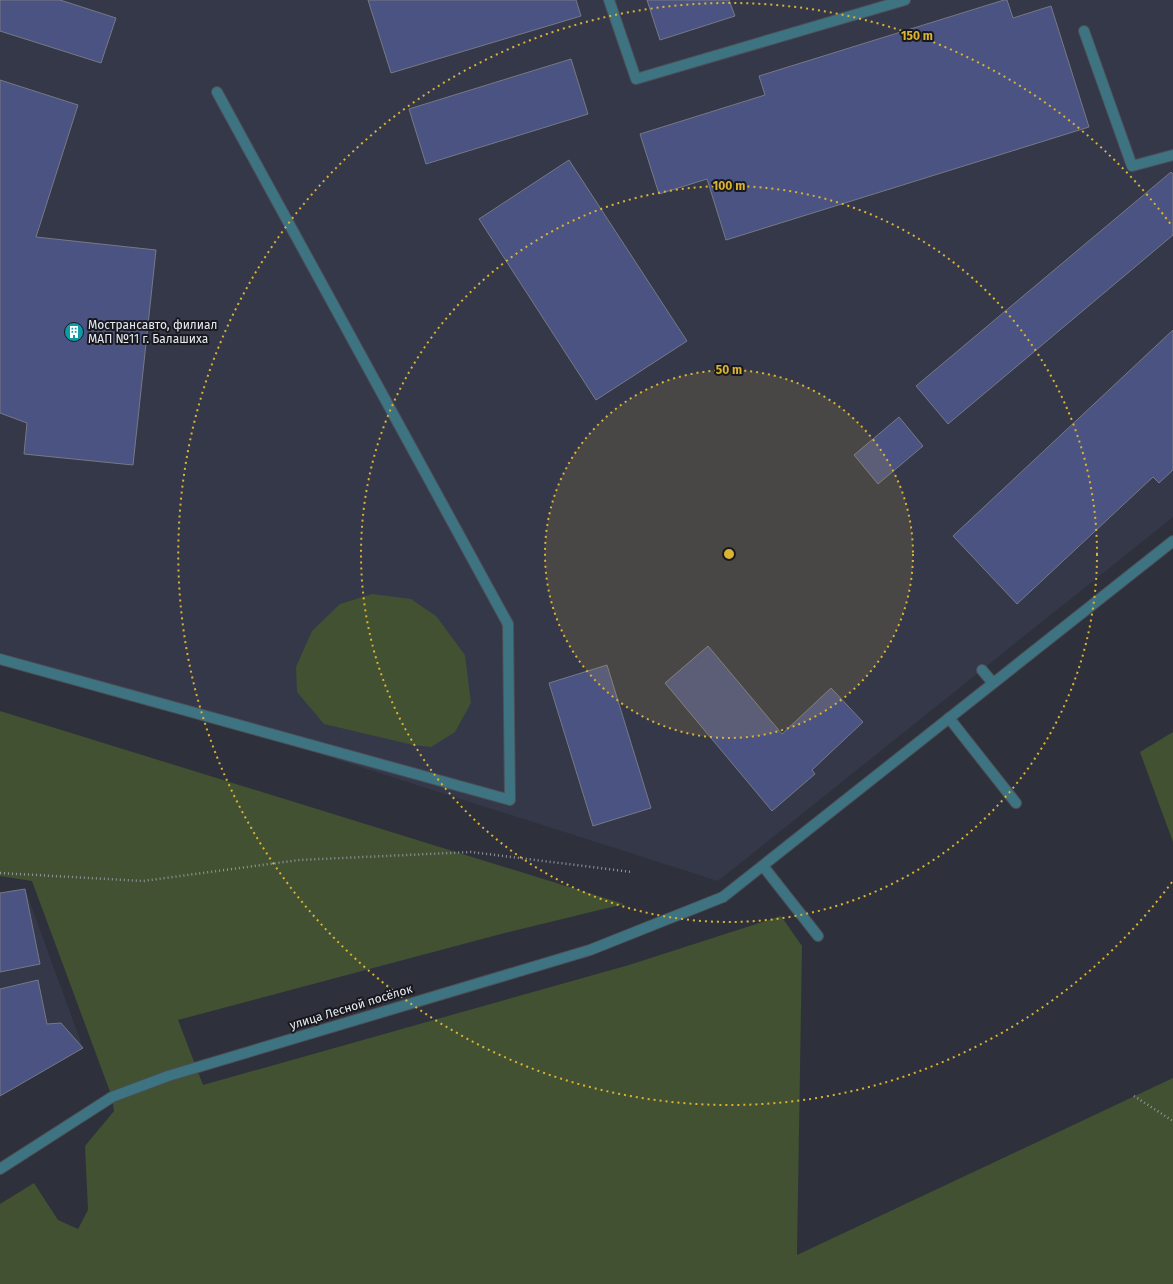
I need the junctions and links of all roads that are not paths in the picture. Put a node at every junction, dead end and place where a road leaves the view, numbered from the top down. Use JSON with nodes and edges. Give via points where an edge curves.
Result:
{"nodes":[{"id":1,"x":610,"y":0,"type":"edge"},
{"id":2,"x":905,"y":0,"type":"edge"},
{"id":3,"x":1084,"y":31,"type":"dead end"},
{"id":4,"x":217,"y":92,"type":"dead end"},
{"id":5,"x":1173,"y":155,"type":"edge"},
{"id":6,"x":1173,"y":541,"type":"edge"},
{"id":7,"x":0,"y":659,"type":"edge"},
{"id":8,"x":982,"y":670,"type":"dead end"},
{"id":9,"x":994,"y":683,"type":"junction"},
{"id":10,"x":949,"y":718,"type":"junction"},
{"id":11,"x":1016,"y":803,"type":"dead end"},
{"id":12,"x":763,"y":866,"type":"junction"},
{"id":13,"x":818,"y":936,"type":"dead end"},
{"id":14,"x":0,"y":1169,"type":"edge"}],
"edges":[{"from":1,"to":2,"type":"street","via":[[636,79]]},
{"from":3,"to":5,"type":"street","via":[[1132,166]]},
{"from":4,"to":7,"type":"street","via":[[508,624],[510,800]]},
{"from":6,"to":9,"type":"street","name":"улица Лесной посёлок"},
{"from":8,"to":9,"type":"street"},
{"from":9,"to":10,"type":"street","name":"улица Лесной посёлок"},
{"from":10,"to":11,"type":"street"},
{"from":10,"to":12,"type":"street","name":"улица Лесной посёлок"},
{"from":12,"to":13,"type":"street"},
{"from":12,"to":14,"type":"street","name":"улица Лесной посёлок","via":[[723,897],[590,950],[168,1076],[112,1097]]}]}
